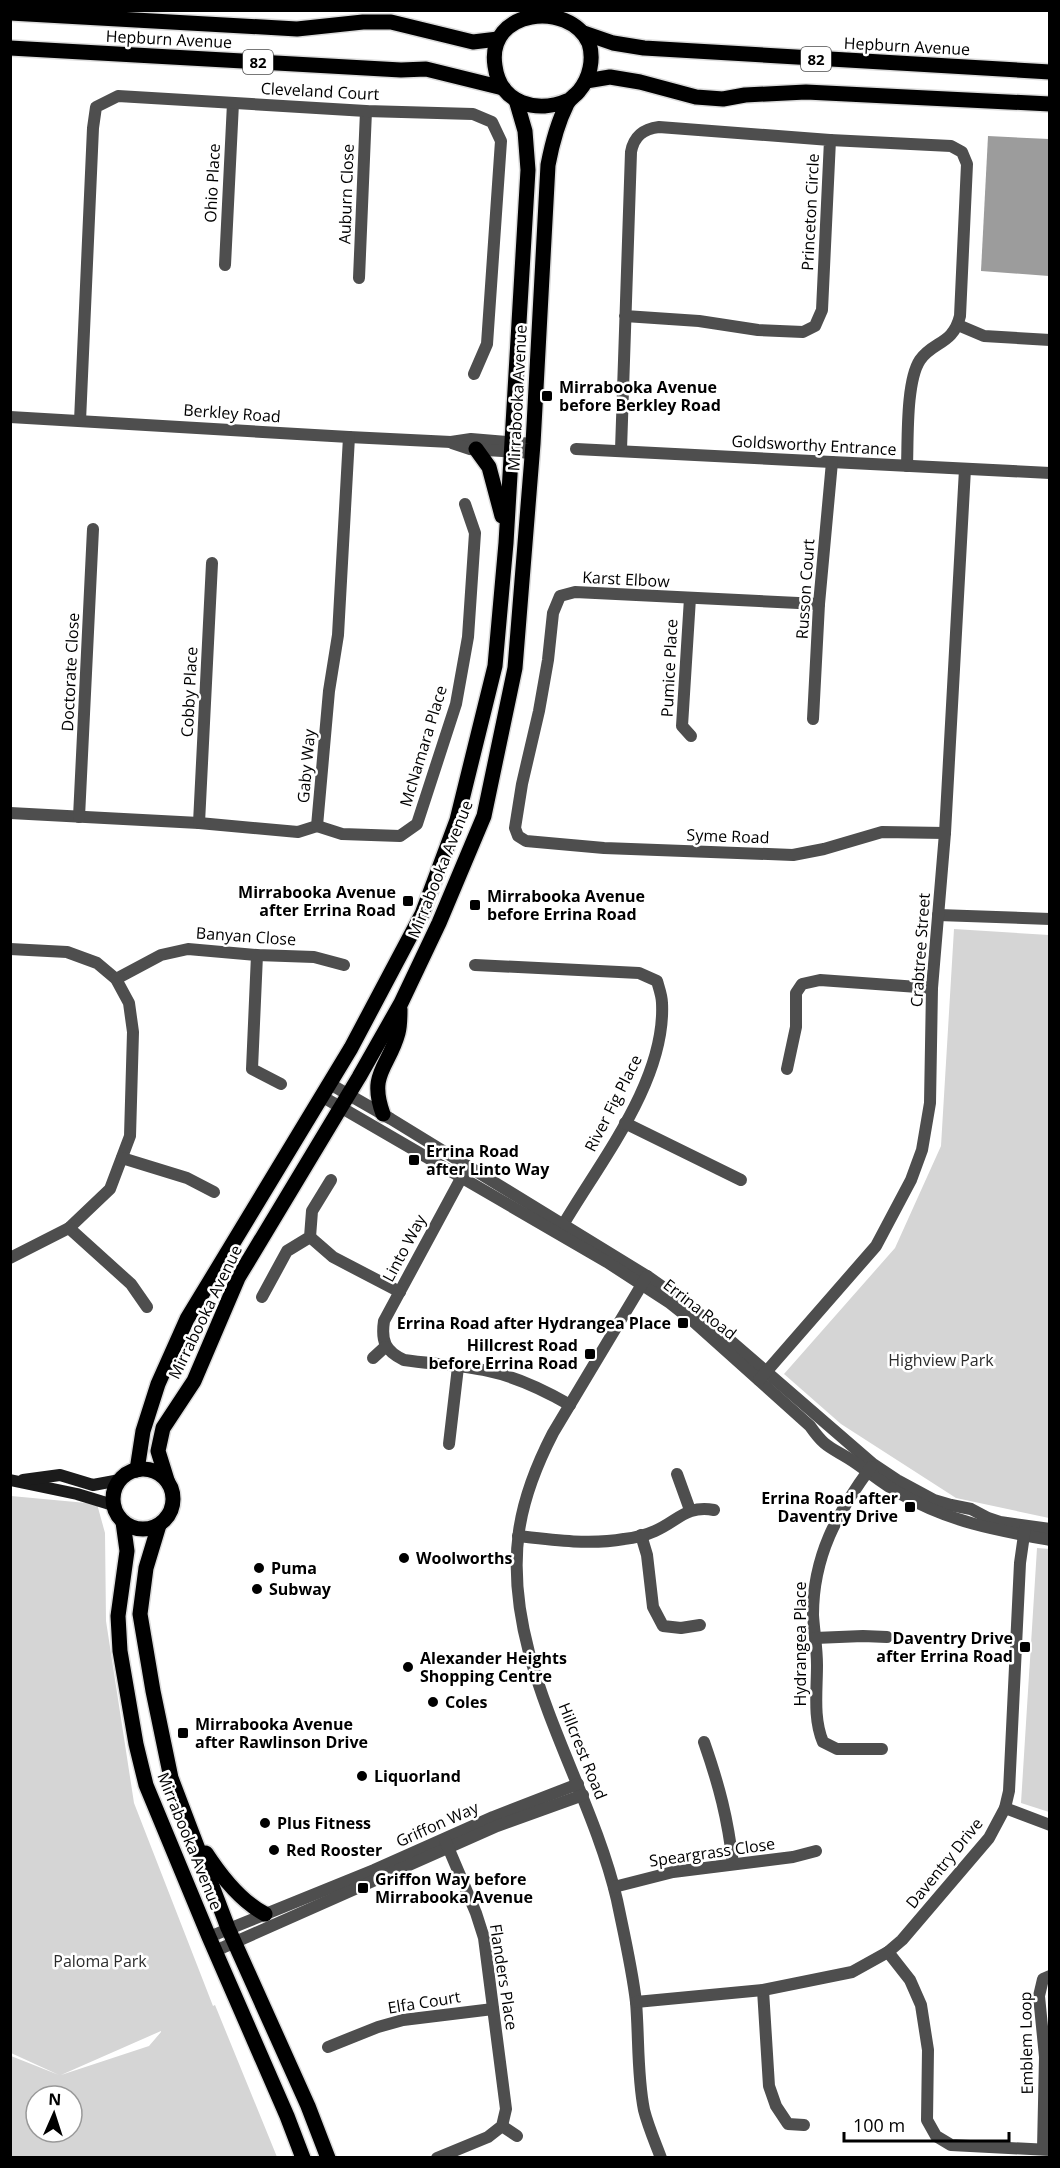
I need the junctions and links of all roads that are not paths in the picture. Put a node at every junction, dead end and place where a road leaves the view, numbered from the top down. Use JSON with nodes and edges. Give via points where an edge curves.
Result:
{"nodes":[{"id":1,"x":528,"y":12,"type":"edge"},
{"id":2,"x":10,"y":14,"type":"edge"},
{"id":3,"x":567,"y":14,"type":"edge"},
{"id":4,"x":584,"y":33,"type":"junction"},
{"id":5,"x":498,"y":39,"type":"junction"},
{"id":6,"x":10,"y":48,"type":"edge"},
{"id":7,"x":1050,"y":72,"type":"edge"},
{"id":8,"x":586,"y":81,"type":"junction"},
{"id":9,"x":503,"y":88,"type":"junction"},
{"id":10,"x":516,"y":100,"type":"junction"},
{"id":11,"x":569,"y":100,"type":"junction"},
{"id":12,"x":232,"y":103,"type":"junction"},
{"id":13,"x":1050,"y":105,"type":"edge"},
{"id":14,"x":366,"y":111,"type":"junction"},
{"id":15,"x":830,"y":140,"type":"junction"},
{"id":16,"x":225,"y":265,"type":"dead end"},
{"id":17,"x":359,"y":278,"type":"dead end"},
{"id":18,"x":625,"y":316,"type":"junction"},
{"id":19,"x":958,"y":325,"type":"junction"},
{"id":20,"x":1050,"y":340,"type":"edge"},
{"id":21,"x":474,"y":374,"type":"dead end"},
{"id":22,"x":10,"y":417,"type":"edge"},
{"id":23,"x":80,"y":421,"type":"junction"},
{"id":24,"x":348,"y":437,"type":"junction"},
{"id":25,"x":451,"y":442,"type":"junction"},
{"id":26,"x":511,"y":446,"type":"junction"},
{"id":27,"x":533,"y":448,"type":"junction"},
{"id":28,"x":476,"y":449,"type":"junction"},
{"id":29,"x":576,"y":449,"type":"dead end"},
{"id":30,"x":621,"y":450,"type":"junction"},
{"id":31,"x":831,"y":462,"type":"junction"},
{"id":32,"x":906,"y":466,"type":"junction"},
{"id":33,"x":965,"y":469,"type":"junction"},
{"id":34,"x":1050,"y":473,"type":"edge"},
{"id":35,"x":465,"y":504,"type":"dead end"},
{"id":36,"x":93,"y":529,"type":"dead end"},
{"id":37,"x":506,"y":543,"type":"junction"},
{"id":38,"x":212,"y":563,"type":"dead end"},
{"id":39,"x":690,"y":598,"type":"junction"},
{"id":40,"x":819,"y":604,"type":"junction"},
{"id":41,"x":813,"y":719,"type":"dead end"},
{"id":42,"x":691,"y":736,"type":"dead end"},
{"id":43,"x":10,"y":813,"type":"edge"},
{"id":44,"x":79,"y":817,"type":"junction"},
{"id":45,"x":199,"y":823,"type":"junction"},
{"id":46,"x":317,"y":826,"type":"junction"},
{"id":47,"x":515,"y":828,"type":"joint"},
{"id":48,"x":945,"y":833,"type":"junction"},
{"id":49,"x":938,"y":915,"type":"junction"},
{"id":50,"x":1050,"y":919,"type":"edge"},
{"id":51,"x":10,"y":949,"type":"edge"},
{"id":52,"x":257,"y":955,"type":"junction"},
{"id":53,"x":344,"y":965,"type":"dead end"},
{"id":54,"x":475,"y":965,"type":"dead end"},
{"id":55,"x":116,"y":979,"type":"junction"},
{"id":56,"x":932,"y":988,"type":"junction"},
{"id":57,"x":401,"y":1003,"type":"junction"},
{"id":58,"x":787,"y":1069,"type":"dead end"},
{"id":59,"x":281,"y":1084,"type":"dead end"},
{"id":60,"x":326,"y":1091,"type":"junction"},
{"id":61,"x":346,"y":1101,"type":"junction"},
{"id":62,"x":383,"y":1114,"type":"junction"},
{"id":63,"x":625,"y":1123,"type":"junction"},
{"id":64,"x":122,"y":1158,"type":"junction"},
{"id":65,"x":464,"y":1172,"type":"junction"},
{"id":66,"x":331,"y":1180,"type":"dead end"},
{"id":67,"x":741,"y":1180,"type":"dead end"},
{"id":68,"x":214,"y":1192,"type":"dead end"},
{"id":69,"x":69,"y":1228,"type":"junction"},
{"id":70,"x":561,"y":1229,"type":"junction"},
{"id":71,"x":310,"y":1237,"type":"junction"},
{"id":72,"x":10,"y":1258,"type":"edge"},
{"id":73,"x":644,"y":1281,"type":"junction"},
{"id":74,"x":400,"y":1292,"type":"junction"},
{"id":75,"x":262,"y":1297,"type":"dead end"},
{"id":76,"x":147,"y":1307,"type":"dead end"},
{"id":77,"x":385,"y":1347,"type":"junction"},
{"id":78,"x":373,"y":1358,"type":"dead end"},
{"id":79,"x":458,"y":1367,"type":"junction"},
{"id":80,"x":763,"y":1376,"type":"junction"},
{"id":81,"x":570,"y":1405,"type":"junction"},
{"id":82,"x":449,"y":1444,"type":"dead end"},
{"id":83,"x":870,"y":1468,"type":"junction"},
{"id":84,"x":137,"y":1470,"type":"junction"},
{"id":85,"x":677,"y":1474,"type":"dead end"},
{"id":86,"x":16,"y":1480,"type":"edge"},
{"id":87,"x":120,"y":1480,"type":"junction"},
{"id":88,"x":167,"y":1480,"type":"junction"},
{"id":89,"x":113,"y":1505,"type":"junction"},
{"id":90,"x":690,"y":1510,"type":"junction"},
{"id":91,"x":714,"y":1510,"type":"dead end"},
{"id":92,"x":123,"y":1522,"type":"junction"},
{"id":93,"x":159,"y":1526,"type":"junction"},
{"id":94,"x":1050,"y":1529,"type":"edge"},
{"id":95,"x":1025,"y":1531,"type":"junction"},
{"id":96,"x":641,"y":1535,"type":"junction"},
{"id":97,"x":518,"y":1536,"type":"junction"},
{"id":98,"x":1050,"y":1540,"type":"edge"},
{"id":99,"x":700,"y":1625,"type":"dead end"},
{"id":100,"x":887,"y":1637,"type":"dead end"},
{"id":101,"x":815,"y":1638,"type":"junction"},
{"id":102,"x":704,"y":1742,"type":"dead end"},
{"id":103,"x":882,"y":1749,"type":"dead end"},
{"id":104,"x":580,"y":1790,"type":"junction"},
{"id":105,"x":1005,"y":1808,"type":"junction"},
{"id":106,"x":1050,"y":1825,"type":"edge"},
{"id":107,"x":191,"y":1831,"type":"junction"},
{"id":108,"x":447,"y":1843,"type":"junction"},
{"id":109,"x":816,"y":1851,"type":"dead end"},
{"id":110,"x":733,"y":1864,"type":"junction"},
{"id":111,"x":614,"y":1887,"type":"junction"},
{"id":112,"x":265,"y":1914,"type":"junction"},
{"id":113,"x":228,"y":1928,"type":"junction"},
{"id":114,"x":235,"y":1942,"type":"junction"},
{"id":115,"x":212,"y":1944,"type":"junction"},
{"id":116,"x":888,"y":1952,"type":"junction"},
{"id":117,"x":1050,"y":1976,"type":"edge"},
{"id":118,"x":763,"y":1990,"type":"junction"},
{"id":119,"x":636,"y":2002,"type":"junction"},
{"id":120,"x":493,"y":2009,"type":"junction"},
{"id":121,"x":328,"y":2047,"type":"dead end"},
{"id":122,"x":804,"y":2125,"type":"dead end"},
{"id":123,"x":502,"y":2126,"type":"junction"},
{"id":124,"x":517,"y":2136,"type":"dead end"},
{"id":125,"x":1046,"y":2150,"type":"edge"},
{"id":126,"x":303,"y":2157,"type":"edge"},
{"id":127,"x":328,"y":2157,"type":"edge"},
{"id":128,"x":437,"y":2157,"type":"edge"},
{"id":129,"x":661,"y":2157,"type":"edge"}],
"edges":[{"from":1,"to":3,"type":"main road","number":"82"},
{"from":1,"to":5,"type":"main road","number":"82"},
{"from":2,"to":5,"type":"main road","name":"Hepburn Avenue","number":"82","via":[[297,29],[363,21],[390,22],[473,42]]},
{"from":3,"to":4,"type":"main road","number":"82"},
{"from":4,"to":7,"type":"main road","name":"Hepburn Avenue","number":"82","via":[[644,48]]},
{"from":4,"to":8,"type":"main road","via":[[591,57]]},
{"from":5,"to":9,"type":"main road","via":[[494,64]]},
{"from":6,"to":9,"type":"main road","name":"Hepburn Avenue","number":"82","via":[[426,69]]},
{"from":8,"to":11,"type":"main road"},
{"from":8,"to":13,"type":"main road","number":"82","via":[[610,77],[696,97],[723,99],[806,92]]},
{"from":9,"to":10,"type":"main road","number":"82"},
{"from":10,"to":11,"type":"main road","number":"82","via":[[543,108]]},
{"from":10,"to":26,"type":"main road","name":"Mirrabooka Avenue","via":[[525,131],[528,170]]},
{"from":11,"to":27,"type":"main road","name":"Mirrabooka Avenue","via":[[555,132],[548,165]]},
{"from":12,"to":14,"type":"street","name":"Cleveland Court"},
{"from":12,"to":16,"type":"street","name":"Ohio Place"},
{"from":12,"to":23,"type":"street","name":"Cleveland Court","via":[[118,96],[96,107]]},
{"from":14,"to":17,"type":"street","name":"Auburn Close"},
{"from":14,"to":21,"type":"street","name":"Cleveland Court","via":[[473,114],[492,122],[501,141],[487,344]]},
{"from":15,"to":18,"type":"street","name":"Princeton Circle","via":[[659,127],[640,133],[631,152]]},
{"from":15,"to":18,"type":"street","name":"Princeton Circle","via":[[822,310],[815,326],[803,332],[758,330]]},
{"from":15,"to":19,"type":"street","via":[[951,146],[962,152],[968,171]]},
{"from":18,"to":30,"type":"street","name":"Princeton Circle"},
{"from":19,"to":20,"type":"street","via":[[984,336]]},
{"from":19,"to":32,"type":"street","via":[[948,338],[922,357],[914,373]]},
{"from":22,"to":23,"type":"street","name":"Berkley Road"},
{"from":23,"to":24,"type":"street","name":"Berkley Road"},
{"from":24,"to":25,"type":"street","name":"Berkley Road"},
{"from":24,"to":46,"type":"street","name":"Gaby Way","via":[[338,635]]},
{"from":25,"to":26,"type":"street","name":"Berkley Road","via":[[471,439]]},
{"from":25,"to":28,"type":"street","name":"Berkley Road"},
{"from":26,"to":27,"type":"street","name":"Berkley Road"},
{"from":26,"to":28,"type":"street","name":"Berkley Road"},
{"from":26,"to":37,"type":"main road","name":"Mirrabooka Avenue"},
{"from":27,"to":57,"type":"main road","name":"Mirrabooka Avenue","via":[[515,668],[484,816]]},
{"from":28,"to":37,"type":"main road","via":[[489,467]]},
{"from":29,"to":30,"type":"street","name":"Goldsworthy Entrance"},
{"from":30,"to":31,"type":"street","name":"Goldsworthy Entrance"},
{"from":31,"to":32,"type":"street","name":"Goldsworthy Entrance"},
{"from":31,"to":40,"type":"street","name":"Russon Court"},
{"from":32,"to":33,"type":"street","name":"Goldsworthy Entrance"},
{"from":33,"to":34,"type":"street","name":"Goldsworthy Entrance"},
{"from":33,"to":48,"type":"street","name":"Crabtree Street"},
{"from":35,"to":46,"type":"street","name":"McNamara Place","via":[[475,533],[468,637],[456,705],[417,824],[400,837],[342,834]]},
{"from":36,"to":44,"type":"street","name":"Doctorate Close"},
{"from":37,"to":60,"type":"main road","name":"Mirrabooka Avenue","via":[[495,666],[457,820],[422,914]]},
{"from":38,"to":45,"type":"street","name":"Cobby Place"},
{"from":39,"to":40,"type":"street","name":"Karst Elbow"},
{"from":39,"to":42,"type":"street","name":"Pumice Place","via":[[682,726]]},
{"from":39,"to":47,"type":"street","name":"Karst Elbow","via":[[575,592],[560,596],[553,613],[541,699]]},
{"from":40,"to":41,"type":"street","name":"Russon Court"},
{"from":43,"to":44,"type":"street","name":"Gaby Way"},
{"from":44,"to":45,"type":"street","name":"Gaby Way"},
{"from":45,"to":46,"type":"street","name":"Gaby Way","via":[[298,832]]},
{"from":47,"to":48,"type":"street","name":"Syme Road","via":[[526,841],[793,855],[882,832]]},
{"from":48,"to":49,"type":"street","name":"Crabtree Street"},
{"from":49,"to":50,"type":"street"},
{"from":49,"to":56,"type":"street","name":"Crabtree Street"},
{"from":51,"to":55,"type":"street","via":[[67,952],[97,963]]},
{"from":52,"to":53,"type":"street","name":"Banyan Close","via":[[314,957]]},
{"from":52,"to":55,"type":"street","name":"Banyan Close","via":[[188,949],[160,955]]},
{"from":52,"to":59,"type":"street","via":[[252,1069]]},
{"from":54,"to":63,"type":"street","name":"River Fig Place","via":[[639,973],[657,981],[663,1002],[657,1052]]},
{"from":55,"to":64,"type":"street","via":[[129,1003],[133,1032],[130,1136]]},
{"from":56,"to":58,"type":"street","via":[[820,980],[802,984],[796,993],[796,1027]]},
{"from":56,"to":80,"type":"street","name":"Crabtree Street","via":[[930,1103],[922,1150],[911,1180],[876,1246]]},
{"from":57,"to":61,"type":"main road","name":"Mirrabooka Avenue"},
{"from":57,"to":62,"type":"main road","via":[[398,1033],[379,1075],[378,1101]]},
{"from":60,"to":61,"type":"street","name":"Errina Road"},
{"from":60,"to":84,"type":"main road","name":"Mirrabooka Avenue","via":[[187,1319],[158,1384],[143,1431]]},
{"from":61,"to":62,"type":"street","name":"Errina Road"},
{"from":61,"to":65,"type":"street","name":"Errina Road"},
{"from":61,"to":88,"type":"main road","name":"Mirrabooka Avenue","via":[[238,1278],[194,1381],[163,1428],[158,1451]]},
{"from":62,"to":65,"type":"street","name":"Errina Road"},
{"from":63,"to":67,"type":"street"},
{"from":63,"to":70,"type":"street","name":"River Fig Place"},
{"from":64,"to":68,"type":"street","via":[[187,1178]]},
{"from":64,"to":69,"type":"street","via":[[110,1189]]},
{"from":65,"to":70,"type":"street","name":"Errina Road"},
{"from":65,"to":74,"type":"street","name":"Linto Way"},
{"from":66,"to":71,"type":"street","via":[[312,1211]]},
{"from":69,"to":72,"type":"street"},
{"from":69,"to":76,"type":"street","via":[[131,1284]]},
{"from":70,"to":73,"type":"street","name":"Errina Road"},
{"from":71,"to":74,"type":"street","via":[[333,1257]]},
{"from":71,"to":75,"type":"street","via":[[287,1251]]},
{"from":73,"to":80,"type":"street","name":"Errina Road","via":[[695,1310]]},
{"from":73,"to":81,"type":"street","name":"Hillcrest Road"},
{"from":74,"to":77,"type":"street","name":"Linto Way","via":[[384,1321]]},
{"from":77,"to":78,"type":"street"},
{"from":77,"to":79,"type":"street","via":[[404,1359]]},
{"from":79,"to":81,"type":"street","via":[[486,1370],[524,1382]]},
{"from":79,"to":82,"type":"street"},
{"from":80,"to":83,"type":"street","name":"Errina Road"},
{"from":81,"to":97,"type":"street","name":"Hillcrest Road","via":[[539,1460]]},
{"from":83,"to":95,"type":"street","name":"Errina Road","via":[[922,1506],[999,1532]]},
{"from":83,"to":101,"type":"street","name":"Hydrangea Place","via":[[837,1520],[818,1565]]},
{"from":84,"to":87,"type":"main road"},
{"from":84,"to":88,"type":"main road","via":[[153,1470]]},
{"from":85,"to":90,"type":"street"},
{"from":86,"to":87,"type":"street","via":[[60,1474],[93,1485]]},
{"from":86,"to":89,"type":"street"},
{"from":87,"to":89,"type":"main road"},
{"from":88,"to":93,"type":"main road","name":"Mirrabooka Avenue","via":[[172,1488],[173,1506]]},
{"from":89,"to":92,"type":"main road","name":"Mirrabooka Avenue"},
{"from":90,"to":91,"type":"street"},
{"from":90,"to":96,"type":"street","via":[[656,1531]]},
{"from":92,"to":93,"type":"main road","via":[[141,1529]]},
{"from":92,"to":115,"type":"main road","name":"Mirrabooka Avenue","via":[[127,1551],[118,1628],[136,1744],[146,1785]]},
{"from":93,"to":107,"type":"main road","name":"Mirrabooka Avenue","via":[[146,1568],[140,1614],[171,1778]]},
{"from":94,"to":95,"type":"street","name":"Errina Road"},
{"from":95,"to":98,"type":"street","name":"Errina Road"},
{"from":95,"to":105,"type":"street","name":"Daventry Drive"},
{"from":96,"to":97,"type":"street","via":[[584,1541]]},
{"from":96,"to":99,"type":"street","via":[[652,1607],[663,1626]]},
{"from":97,"to":104,"type":"street","name":"Hillcrest Road","via":[[519,1597],[532,1660]]},
{"from":100,"to":101,"type":"street"},
{"from":101,"to":103,"type":"street","name":"Hydrangea Place","via":[[817,1728],[823,1742],[837,1749]]},
{"from":102,"to":110,"type":"street","via":[[722,1797]]},
{"from":104,"to":108,"type":"street","name":"Griffon Way","via":[[493,1817]]},
{"from":104,"to":111,"type":"street","name":"Hillcrest Road"},
{"from":105,"to":106,"type":"street"},
{"from":105,"to":116,"type":"street","name":"Daventry Drive","via":[[989,1838]]},
{"from":107,"to":112,"type":"main road","via":[[221,1875]]},
{"from":107,"to":113,"type":"main road","name":"Mirrabooka Avenue"},
{"from":108,"to":112,"type":"street","name":"Griffon Way"},
{"from":108,"to":114,"type":"street","name":"Griffon Way"},
{"from":108,"to":120,"type":"street","name":"Flanders Place","via":[[484,1938]]},
{"from":109,"to":110,"type":"street","name":"Speargrass Close"},
{"from":110,"to":111,"type":"street","name":"Speargrass Close","via":[[656,1875]]},
{"from":111,"to":119,"type":"street","name":"Hillcrest Road"},
{"from":112,"to":113,"type":"street","name":"Griffon Way"},
{"from":113,"to":114,"type":"main road","name":"Mirrabooka Avenue"},
{"from":113,"to":115,"type":"street","name":"Griffon Way"},
{"from":114,"to":115,"type":"street","name":"Griffon Way"},
{"from":114,"to":127,"type":"main road","name":"Mirrabooka Avenue"},
{"from":115,"to":126,"type":"main road","name":"Mirrabooka Avenue"},
{"from":116,"to":118,"type":"street","name":"Daventry Drive","via":[[852,1972]]},
{"from":116,"to":125,"type":"street","via":[[910,1980],[921,2005],[928,2050],[927,2120],[936,2136],[951,2145]]},
{"from":117,"to":125,"type":"street","name":"Emblem Loop","via":[[1043,1979],[1039,1996],[1045,2057]]},
{"from":118,"to":119,"type":"street","name":"Daventry Drive"},
{"from":118,"to":122,"type":"street","via":[[770,2086],[776,2106],[788,2124]]},
{"from":119,"to":129,"type":"street","name":"Hillcrest Road","via":[[645,2111]]},
{"from":120,"to":121,"type":"street","name":"Elfa Court","via":[[403,2020]]},
{"from":120,"to":123,"type":"street","name":"Flanders Place","via":[[506,2109]]},
{"from":123,"to":124,"type":"street"},
{"from":123,"to":128,"type":"street","via":[[488,2137]]}]}
